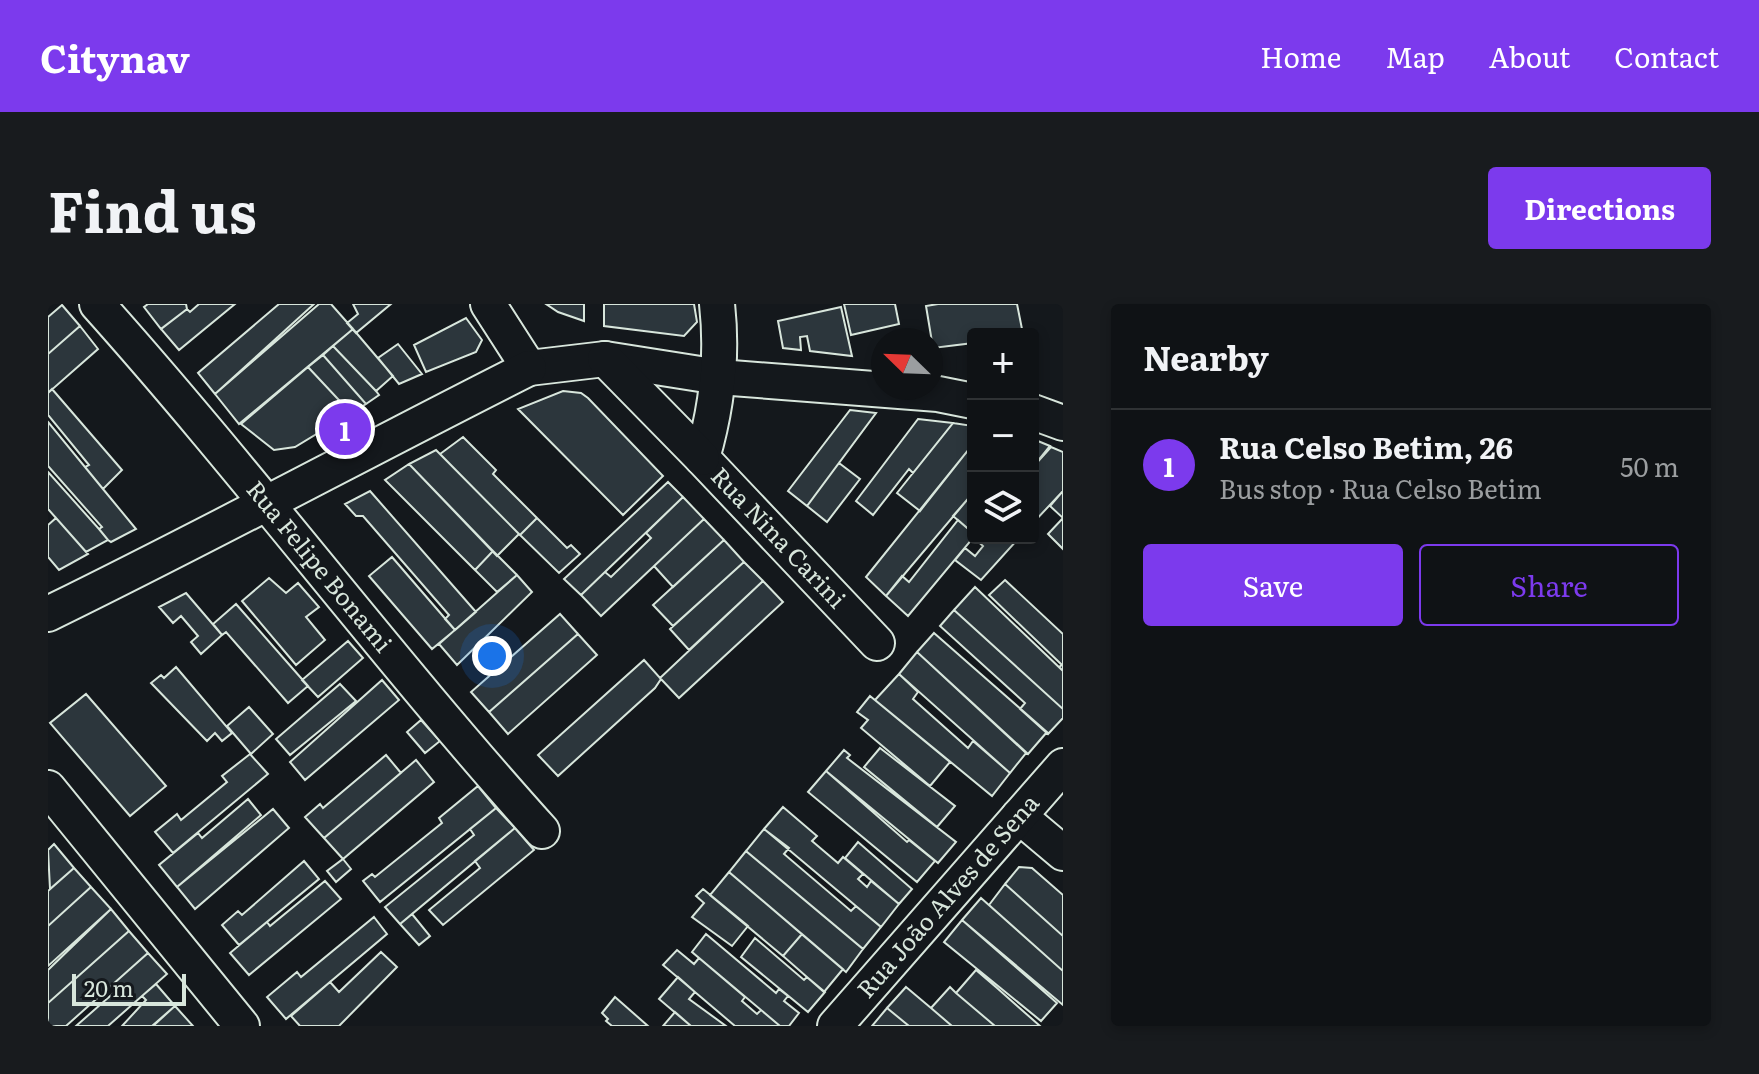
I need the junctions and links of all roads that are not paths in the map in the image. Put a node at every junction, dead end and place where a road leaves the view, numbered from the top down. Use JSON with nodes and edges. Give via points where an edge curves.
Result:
{"nodes":[{"id":1,"x":97,"y":304,"type":"edge"},
{"id":2,"x":488,"y":304,"type":"edge"},
{"id":3,"x":717,"y":304,"type":"edge"},
{"id":4,"x":605,"y":359,"type":"junction"},
{"id":5,"x":529,"y":368,"type":"junction"},
{"id":6,"x":719,"y":377,"type":"junction"},
{"id":7,"x":968,"y":400,"type":"edge"},
{"id":8,"x":1039,"y":414,"type":"edge"},
{"id":9,"x":1063,"y":423,"type":"edge"},
{"id":10,"x":702,"y":458,"type":"junction"},
{"id":11,"x":266,"y":504,"type":"junction"},
{"id":12,"x":48,"y":614,"type":"edge"},
{"id":13,"x":877,"y":643,"type":"dead end"},
{"id":14,"x":1063,"y":766,"type":"edge"},
{"id":15,"x":48,"y":788,"type":"edge"},
{"id":16,"x":1019,"y":816,"type":"junction"},
{"id":17,"x":542,"y":831,"type":"dead end"},
{"id":18,"x":1063,"y":853,"type":"edge"},
{"id":19,"x":242,"y":1026,"type":"edge"},
{"id":20,"x":835,"y":1026,"type":"edge"}],
"edges":[{"from":1,"to":11,"type":"street","name":"Rua Felipe Bonami"},
{"from":2,"to":5,"type":"street"},
{"from":3,"to":6,"type":"street","name":"Rua Nina Carini"},
{"from":4,"to":5,"type":"street"},
{"from":4,"to":6,"type":"street"},
{"from":4,"to":10,"type":"street"},
{"from":5,"to":11,"type":"street"},
{"from":6,"to":7,"type":"street"},
{"from":6,"to":10,"type":"street","name":"Rua Nina Carini"},
{"from":8,"to":9,"type":"street"},
{"from":10,"to":13,"type":"street","name":"Rua Nina Carini"},
{"from":11,"to":12,"type":"street"},
{"from":11,"to":17,"type":"street","name":"Rua Felipe Bonami","via":[[465,746]]},
{"from":14,"to":16,"type":"street","name":"Rua João Alves de Sena"},
{"from":15,"to":19,"type":"street"},
{"from":16,"to":18,"type":"street"},
{"from":16,"to":20,"type":"street","name":"Rua João Alves de Sena"}]}
